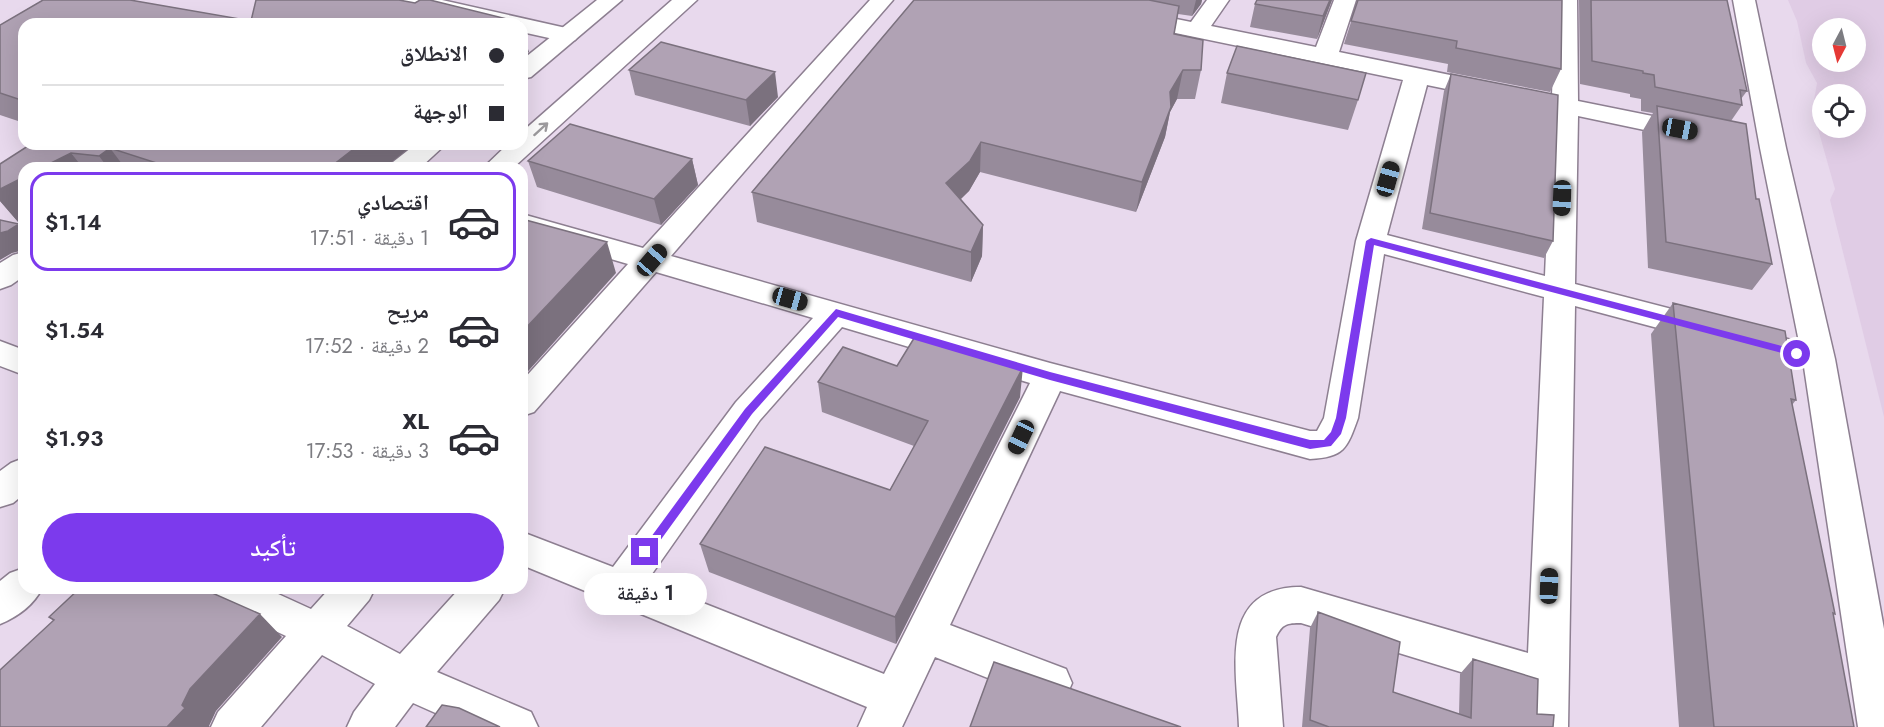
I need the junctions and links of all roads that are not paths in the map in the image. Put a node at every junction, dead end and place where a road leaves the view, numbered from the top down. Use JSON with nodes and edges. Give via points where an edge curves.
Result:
{"nodes":[{"id":1,"x":611,"y":0,"type":"edge"},
{"id":2,"x":686,"y":0,"type":"edge"},
{"id":3,"x":882,"y":0,"type":"edge"},
{"id":4,"x":1050,"y":0,"type":"edge"},
{"id":5,"x":1218,"y":0,"type":"edge"},
{"id":6,"x":1345,"y":0,"type":"edge"},
{"id":7,"x":1744,"y":0,"type":"edge"},
{"id":8,"x":406,"y":4,"type":"edge"},
{"id":9,"x":1558,"y":4,"type":"edge"},
{"id":10,"x":486,"y":18,"type":"edge"},
{"id":11,"x":528,"y":26,"type":"edge"},
{"id":12,"x":1197,"y":30,"type":"junction"},
{"id":13,"x":567,"y":35,"type":"junction"},
{"id":14,"x":1325,"y":57,"type":"junction"},
{"id":15,"x":528,"y":67,"type":"edge"},
{"id":16,"x":1417,"y":75,"type":"junction"},
{"id":17,"x":1565,"y":106,"type":"junction"},
{"id":18,"x":1715,"y":136,"type":"edge"},
{"id":19,"x":528,"y":140,"type":"edge"},
{"id":20,"x":426,"y":150,"type":"edge"},
{"id":21,"x":517,"y":150,"type":"edge"},
{"id":22,"x":410,"y":162,"type":"edge"},
{"id":23,"x":504,"y":162,"type":"edge"},
{"id":24,"x":528,"y":225,"type":"edge"},
{"id":25,"x":1371,"y":241,"type":"junction"},
{"id":26,"x":652,"y":260,"type":"junction"},
{"id":27,"x":18,"y":266,"type":"edge"},
{"id":28,"x":0,"y":278,"type":"edge"},
{"id":29,"x":1559,"y":291,"type":"junction"},
{"id":30,"x":836,"y":313,"type":"junction"},
{"id":31,"x":0,"y":352,"type":"edge"},
{"id":32,"x":1819,"y":359,"type":"junction"},
{"id":33,"x":18,"y":360,"type":"edge"},
{"id":34,"x":1050,"y":376,"type":"junction"},
{"id":35,"x":528,"y":396,"type":"edge"},
{"id":36,"x":18,"y":478,"type":"edge"},
{"id":37,"x":0,"y":492,"type":"edge"},
{"id":38,"x":528,"y":550,"type":"edge"},
{"id":39,"x":620,"y":588,"type":"junction"},
{"id":40,"x":18,"y":590,"type":"edge"},
{"id":41,"x":236,"y":594,"type":"edge"},
{"id":42,"x":349,"y":594,"type":"edge"},
{"id":43,"x":480,"y":594,"type":"edge"},
{"id":44,"x":0,"y":606,"type":"edge"},
{"id":45,"x":316,"y":630,"type":"junction"},
{"id":46,"x":927,"y":635,"type":"junction"},
{"id":47,"x":1546,"y":678,"type":"junction"},
{"id":48,"x":405,"y":679,"type":"junction"},
{"id":49,"x":1087,"y":698,"type":"edge"},
{"id":50,"x":887,"y":712,"type":"edge"},
{"id":51,"x":233,"y":727,"type":"edge"},
{"id":52,"x":369,"y":727,"type":"edge"},
{"id":53,"x":516,"y":727,"type":"edge"},
{"id":54,"x":1261,"y":727,"type":"edge"},
{"id":55,"x":1546,"y":727,"type":"edge"},
{"id":56,"x":1880,"y":727,"type":"edge"}],
"edges":[{"from":1,"to":13,"type":"street"},
{"from":19,"to":2,"type":"street","one_way":true},
{"from":3,"to":26,"type":"street"},
{"from":4,"to":12,"type":"street"},
{"from":5,"to":12,"type":"street"},
{"from":6,"to":14,"type":"street"},
{"from":7,"to":32,"type":"street","via":[[1761,146]]},
{"from":8,"to":10,"type":"street"},
{"from":9,"to":17,"type":"street"},
{"from":11,"to":13,"type":"street"},
{"from":12,"to":14,"type":"street"},
{"from":13,"to":15,"type":"street"},
{"from":14,"to":16,"type":"street"},
{"from":16,"to":17,"type":"street"},
{"from":16,"to":25,"type":"street"},
{"from":17,"to":18,"type":"street"},
{"from":17,"to":29,"type":"street"},
{"from":20,"to":22,"type":"street"},
{"from":23,"to":21,"type":"street","one_way":true},
{"from":24,"to":26,"type":"street"},
{"from":25,"to":29,"type":"street"},
{"from":25,"to":34,"type":"street","via":[[1341,418],[1327,444],[1310,445]]},
{"from":26,"to":30,"type":"street"},
{"from":26,"to":35,"type":"street"},
{"from":27,"to":28,"type":"street"},
{"from":29,"to":32,"type":"street"},
{"from":29,"to":47,"type":"street"},
{"from":30,"to":34,"type":"street"},
{"from":30,"to":39,"type":"street","via":[[748,411]]},
{"from":31,"to":33,"type":"street"},
{"from":32,"to":56,"type":"street"},
{"from":34,"to":46,"type":"street"},
{"from":36,"to":37,"type":"street"},
{"from":38,"to":39,"type":"street"},
{"from":39,"to":50,"type":"street"},
{"from":40,"to":44,"type":"street"},
{"from":41,"to":45,"type":"street"},
{"from":42,"to":45,"type":"street"},
{"from":43,"to":48,"type":"street"},
{"from":45,"to":48,"type":"street"},
{"from":45,"to":51,"type":"street"},
{"from":46,"to":49,"type":"street"},
{"from":46,"to":50,"type":"street"},
{"from":47,"to":54,"type":"street","via":[[1301,605],[1284,605],[1267,614],[1256,636]]},
{"from":47,"to":55,"type":"street"},
{"from":48,"to":52,"type":"street"},
{"from":48,"to":53,"type":"street"}]}
